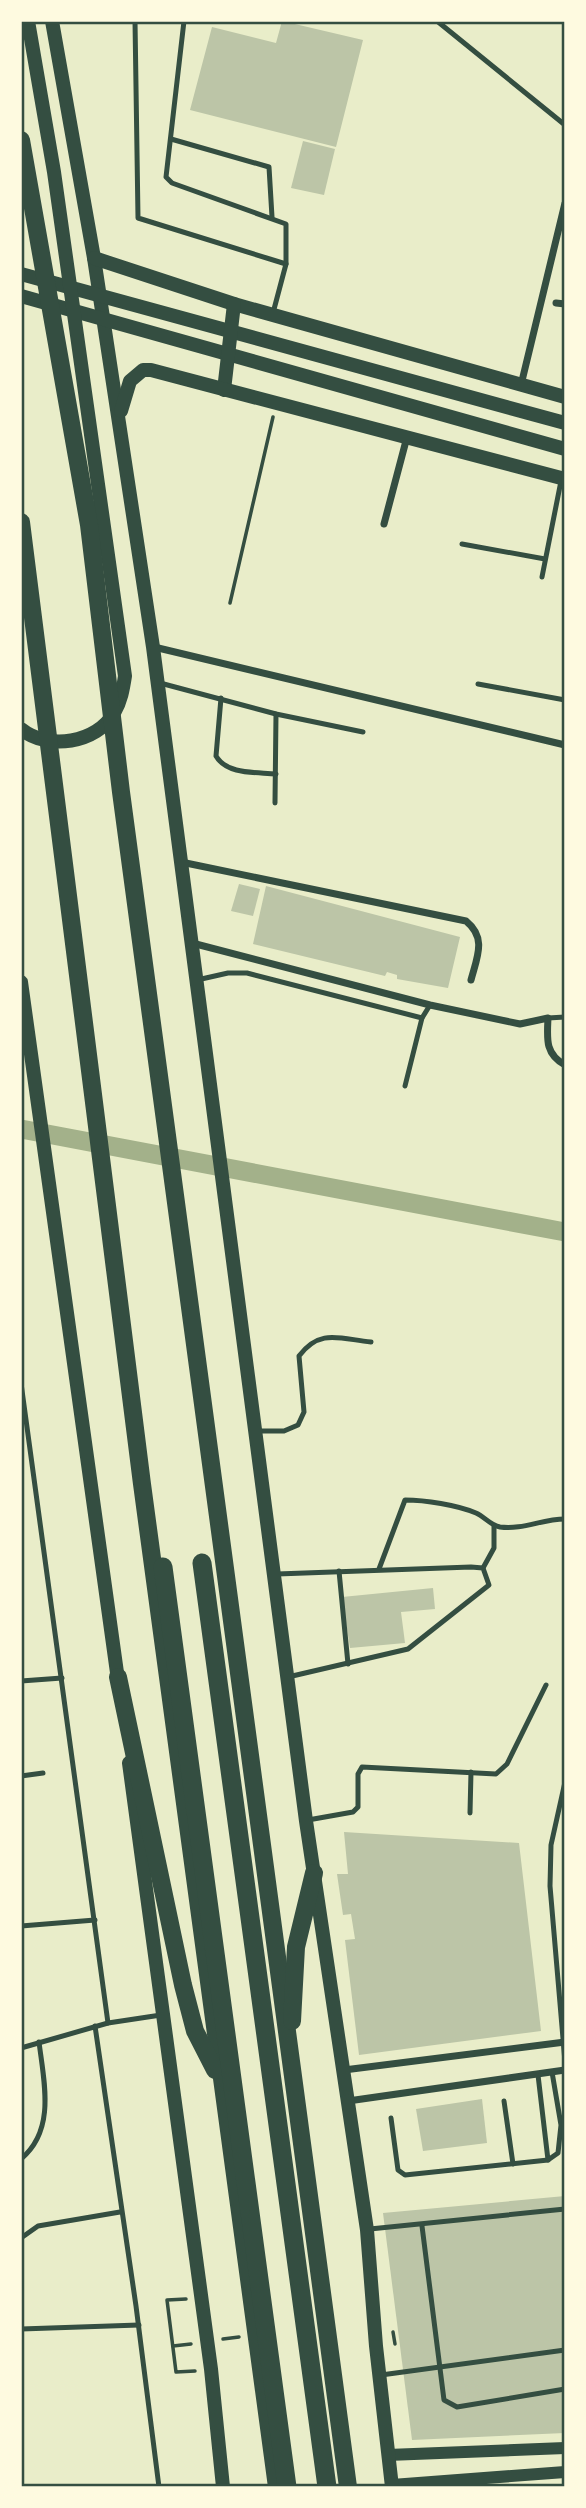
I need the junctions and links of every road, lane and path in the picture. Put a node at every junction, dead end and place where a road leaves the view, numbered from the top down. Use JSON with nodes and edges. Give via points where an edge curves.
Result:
{"nodes":[{"id":1,"x":28,"y":21,"type":"edge"},
{"id":2,"x":52,"y":21,"type":"edge"},
{"id":3,"x":135,"y":21,"type":"edge"},
{"id":4,"x":184,"y":21,"type":"edge"},
{"id":5,"x":437,"y":21,"type":"edge"},
{"id":6,"x":565,"y":125,"type":"edge"},
{"id":7,"x":171,"y":139,"type":"junction"},
{"id":8,"x":21,"y":141,"type":"edge"},
{"id":9,"x":565,"y":203,"type":"edge"},
{"id":10,"x":272,"y":217,"type":"junction"},
{"id":11,"x":562,"y":231,"type":"edge"},
{"id":12,"x":94,"y":258,"type":"junction"},
{"id":13,"x":286,"y":264,"type":"junction"},
{"id":14,"x":21,"y":274,"type":"edge"},
{"id":15,"x":21,"y":296,"type":"edge"},
{"id":16,"x":556,"y":303,"type":"dead end"},
{"id":17,"x":234,"y":304,"type":"junction"},
{"id":18,"x":565,"y":304,"type":"edge"},
{"id":19,"x":273,"y":313,"type":"junction"},
{"id":20,"x":521,"y":385,"type":"junction"},
{"id":21,"x":224,"y":390,"type":"junction"},
{"id":22,"x":565,"y":397,"type":"edge"},
{"id":23,"x":276,"y":403,"type":"junction"},
{"id":24,"x":119,"y":416,"type":"junction"},
{"id":25,"x":565,"y":424,"type":"edge"},
{"id":26,"x":407,"y":436,"type":"junction"},
{"id":27,"x":565,"y":449,"type":"edge"},
{"id":28,"x":563,"y":478,"type":"edge"},
{"id":29,"x":21,"y":522,"type":"edge"},
{"id":30,"x":384,"y":524,"type":"dead end"},
{"id":31,"x":462,"y":544,"type":"dead end"},
{"id":32,"x":545,"y":559,"type":"junction"},
{"id":33,"x":542,"y":577,"type":"dead end"},
{"id":34,"x":230,"y":603,"type":"dead end"},
{"id":35,"x":153,"y":647,"type":"junction"},
{"id":36,"x":157,"y":682,"type":"junction"},
{"id":37,"x":478,"y":684,"type":"dead end"},
{"id":38,"x":221,"y":698,"type":"junction"},
{"id":39,"x":565,"y":700,"type":"edge"},
{"id":40,"x":276,"y":714,"type":"junction"},
{"id":41,"x":21,"y":729,"type":"edge"},
{"id":42,"x":363,"y":732,"type":"dead end"},
{"id":43,"x":565,"y":745,"type":"edge"},
{"id":44,"x":276,"y":774,"type":"junction"},
{"id":45,"x":275,"y":803,"type":"dead end"},
{"id":46,"x":181,"y":862,"type":"junction"},
{"id":47,"x":191,"y":943,"type":"junction"},
{"id":48,"x":195,"y":980,"type":"junction"},
{"id":49,"x":471,"y":980,"type":"dead end"},
{"id":50,"x":21,"y":982,"type":"edge"},
{"id":51,"x":430,"y":1005,"type":"junction"},
{"id":52,"x":565,"y":1017,"type":"edge"},
{"id":53,"x":422,"y":1018,"type":"junction"},
{"id":54,"x":548,"y":1018,"type":"junction"},
{"id":55,"x":565,"y":1065,"type":"edge"},
{"id":56,"x":405,"y":1086,"type":"dead end"},
{"id":57,"x":371,"y":1342,"type":"dead end"},
{"id":58,"x":21,"y":1383,"type":"edge"},
{"id":59,"x":255,"y":1431,"type":"junction"},
{"id":60,"x":565,"y":1519,"type":"edge"},
{"id":61,"x":494,"y":1526,"type":"junction"},
{"id":62,"x":202,"y":1563,"type":"dead end"},
{"id":63,"x":163,"y":1567,"type":"dead end"},
{"id":64,"x":483,"y":1568,"type":"junction"},
{"id":65,"x":379,"y":1569,"type":"junction"},
{"id":66,"x":340,"y":1571,"type":"junction"},
{"id":67,"x":275,"y":1575,"type":"junction"},
{"id":68,"x":348,"y":1664,"type":"junction"},
{"id":69,"x":118,"y":1677,"type":"junction"},
{"id":70,"x":288,"y":1677,"type":"junction"},
{"id":71,"x":62,"y":1678,"type":"junction"},
{"id":72,"x":21,"y":1681,"type":"edge"},
{"id":73,"x":546,"y":1685,"type":"dead end"},
{"id":74,"x":471,"y":1772,"type":"junction"},
{"id":75,"x":43,"y":1773,"type":"dead end"},
{"id":76,"x":21,"y":1776,"type":"edge"},
{"id":77,"x":565,"y":1782,"type":"edge"},
{"id":78,"x":470,"y":1813,"type":"dead end"},
{"id":79,"x":306,"y":1821,"type":"junction"},
{"id":80,"x":314,"y":1873,"type":"junction"},
{"id":81,"x":95,"y":1920,"type":"junction"},
{"id":82,"x":21,"y":1926,"type":"edge"},
{"id":83,"x":562,"y":2010,"type":"edge"},
{"id":84,"x":162,"y":2015,"type":"junction"},
{"id":85,"x":108,"y":2023,"type":"junction"},
{"id":86,"x":95,"y":2026,"type":"junction"},
{"id":87,"x":39,"y":2042,"type":"junction"},
{"id":88,"x":564,"y":2042,"type":"edge"},
{"id":89,"x":21,"y":2048,"type":"edge"},
{"id":90,"x":290,"y":2058,"type":"junction"},
{"id":91,"x":565,"y":2062,"type":"edge"},
{"id":92,"x":344,"y":2070,"type":"junction"},
{"id":93,"x":565,"y":2070,"type":"edge"},
{"id":94,"x":552,"y":2072,"type":"junction"},
{"id":95,"x":538,"y":2075,"type":"junction"},
{"id":96,"x":222,"y":2082,"type":"junction"},
{"id":97,"x":348,"y":2101,"type":"junction"},
{"id":98,"x":505,"y":2101,"type":"dead end"},
{"id":99,"x":391,"y":2118,"type":"dead end"},
{"id":100,"x":21,"y":2159,"type":"edge"},
{"id":101,"x":548,"y":2160,"type":"junction"},
{"id":102,"x":513,"y":2164,"type":"junction"},
{"id":103,"x":565,"y":2209,"type":"edge"},
{"id":104,"x":120,"y":2212,"type":"junction"},
{"id":105,"x":422,"y":2225,"type":"junction"},
{"id":106,"x":367,"y":2230,"type":"junction"},
{"id":107,"x":21,"y":2238,"type":"edge"},
{"id":108,"x":167,"y":2300,"type":"dead end"},
{"id":109,"x":139,"y":2325,"type":"junction"},
{"id":110,"x":21,"y":2329,"type":"edge"},
{"id":111,"x":565,"y":2350,"type":"edge"},
{"id":112,"x":438,"y":2366,"type":"junction"},
{"id":113,"x":176,"y":2372,"type":"dead end"},
{"id":114,"x":379,"y":2375,"type":"junction"},
{"id":115,"x":565,"y":2389,"type":"edge"},
{"id":116,"x":565,"y":2448,"type":"edge"},
{"id":117,"x":388,"y":2455,"type":"junction"},
{"id":118,"x":565,"y":2472,"type":"edge"},
{"id":119,"x":392,"y":2486,"type":"edge"},
{"id":120,"x":159,"y":2487,"type":"edge"},
{"id":121,"x":223,"y":2487,"type":"edge"},
{"id":122,"x":277,"y":2487,"type":"edge"},
{"id":123,"x":287,"y":2487,"type":"edge"},
{"id":124,"x":327,"y":2487,"type":"edge"},
{"id":125,"x":348,"y":2487,"type":"edge"}],
"edges":[{"from":1,"to":41,"type":"main road","via":[[54,172],[125,676],[114,715],[98,732],[61,742]]},
{"from":2,"to":12,"type":"main road"},
{"from":3,"to":13,"type":"lane","via":[[138,218]]},
{"from":4,"to":7,"type":"lane"},
{"from":5,"to":6,"type":"lane"},
{"from":7,"to":10,"type":"lane","via":[[269,167]]},
{"from":7,"to":10,"type":"lane","via":[[168,181]]},
{"from":8,"to":90,"type":"highway","via":[[89,526]]},
{"from":9,"to":11,"type":"street"},
{"from":10,"to":13,"type":"lane","via":[[286,224]]},
{"from":11,"to":20,"type":"street"},
{"from":12,"to":17,"type":"main road"},
{"from":12,"to":24,"type":"main road"},
{"from":13,"to":19,"type":"lane"},
{"from":14,"to":25,"type":"main road"},
{"from":15,"to":27,"type":"main road"},
{"from":16,"to":18,"type":"street"},
{"from":17,"to":19,"type":"main road"},
{"from":17,"to":21,"type":"main road"},
{"from":19,"to":20,"type":"main road"},
{"from":20,"to":22,"type":"main road"},
{"from":21,"to":23,"type":"main road"},
{"from":21,"to":24,"type":"main road","via":[[143,370],[130,381]]},
{"from":23,"to":26,"type":"main road"},
{"from":23,"to":34,"type":"path"},
{"from":24,"to":35,"type":"main road"},
{"from":26,"to":28,"type":"main road"},
{"from":26,"to":30,"type":"street"},
{"from":28,"to":32,"type":"lane"},
{"from":29,"to":96,"type":"highway"},
{"from":31,"to":32,"type":"lane"},
{"from":32,"to":33,"type":"lane"},
{"from":35,"to":36,"type":"main road"},
{"from":35,"to":43,"type":"street"},
{"from":36,"to":38,"type":"lane"},
{"from":36,"to":46,"type":"main road"},
{"from":37,"to":39,"type":"lane"},
{"from":38,"to":40,"type":"lane"},
{"from":38,"to":44,"type":"lane","via":[[216,756],[220,763],[232,769]]},
{"from":40,"to":42,"type":"lane"},
{"from":40,"to":44,"type":"lane"},
{"from":44,"to":45,"type":"lane"},
{"from":46,"to":47,"type":"main road"},
{"from":46,"to":49,"type":"street","via":[[466,921],[481,940]]},
{"from":47,"to":48,"type":"main road"},
{"from":47,"to":51,"type":"street"},
{"from":48,"to":53,"type":"lane","via":[[247,974]]},
{"from":48,"to":59,"type":"main road"},
{"from":50,"to":69,"type":"main road"},
{"from":51,"to":53,"type":"lane"},
{"from":51,"to":54,"type":"street","via":[[520,1024]]},
{"from":52,"to":54,"type":"lane"},
{"from":53,"to":56,"type":"lane"},
{"from":54,"to":55,"type":"street","via":[[547,1045]]},
{"from":57,"to":59,"type":"lane","via":[[322,1337],[309,1342],[299,1356],[304,1412],[298,1425],[284,1431]]},
{"from":58,"to":71,"type":"lane"},
{"from":59,"to":67,"type":"main road"},
{"from":60,"to":61,"type":"lane","via":[[545,1519],[521,1529]]},
{"from":61,"to":64,"type":"lane","via":[[494,1548]]},
{"from":61,"to":65,"type":"lane","via":[[477,1513],[405,1500]]},
{"from":62,"to":124,"type":"highway"},
{"from":63,"to":123,"type":"highway"},
{"from":64,"to":65,"type":"lane"},
{"from":64,"to":68,"type":"lane","via":[[489,1585],[408,1649]]},
{"from":65,"to":66,"type":"lane"},
{"from":66,"to":67,"type":"lane"},
{"from":66,"to":68,"type":"lane"},
{"from":67,"to":70,"type":"main road"},
{"from":68,"to":70,"type":"lane"},
{"from":69,"to":84,"type":"main road"},
{"from":69,"to":96,"type":"highway","via":[[195,2031]]},
{"from":70,"to":79,"type":"main road"},
{"from":71,"to":72,"type":"lane"},
{"from":71,"to":81,"type":"lane"},
{"from":73,"to":74,"type":"lane","via":[[507,1765],[496,1774]]},
{"from":74,"to":78,"type":"lane"},
{"from":74,"to":79,"type":"lane","via":[[362,1767],[358,1807],[353,1812]]},
{"from":75,"to":76,"type":"lane"},
{"from":77,"to":83,"type":"lane","via":[[551,1845],[550,1886]]},
{"from":79,"to":80,"type":"main road"},
{"from":80,"to":90,"type":"highway","via":[[296,1947]]},
{"from":80,"to":92,"type":"main road"},
{"from":81,"to":82,"type":"lane"},
{"from":81,"to":85,"type":"lane"},
{"from":83,"to":88,"type":"lane"},
{"from":84,"to":85,"type":"lane"},
{"from":84,"to":121,"type":"main road"},
{"from":85,"to":86,"type":"lane"},
{"from":86,"to":87,"type":"lane"},
{"from":86,"to":104,"type":"lane"},
{"from":87,"to":89,"type":"lane"},
{"from":87,"to":100,"type":"lane","via":[[45,2112],[33,2147]]},
{"from":88,"to":91,"type":"lane"},
{"from":88,"to":92,"type":"street"},
{"from":90,"to":125,"type":"highway"},
{"from":92,"to":97,"type":"main road"},
{"from":93,"to":94,"type":"street"},
{"from":94,"to":95,"type":"street"},
{"from":94,"to":101,"type":"lane","via":[[561,2140],[558,2153]]},
{"from":95,"to":97,"type":"street"},
{"from":95,"to":101,"type":"lane"},
{"from":96,"to":122,"type":"highway"},
{"from":97,"to":106,"type":"main road"},
{"from":98,"to":102,"type":"lane"},
{"from":99,"to":102,"type":"lane","via":[[398,2170],[405,2175]]},
{"from":101,"to":102,"type":"lane"},
{"from":103,"to":105,"type":"lane"},
{"from":104,"to":107,"type":"lane","via":[[38,2226]]},
{"from":104,"to":109,"type":"lane"},
{"from":105,"to":106,"type":"lane"},
{"from":105,"to":112,"type":"lane"},
{"from":106,"to":114,"type":"main road"},
{"from":108,"to":113,"type":"path"},
{"from":109,"to":110,"type":"lane"},
{"from":109,"to":120,"type":"lane"},
{"from":111,"to":112,"type":"lane"},
{"from":112,"to":114,"type":"lane"},
{"from":112,"to":115,"type":"lane","via":[[444,2400],[457,2407]]},
{"from":114,"to":117,"type":"main road"},
{"from":116,"to":117,"type":"street"},
{"from":117,"to":119,"type":"main road"},
{"from":118,"to":119,"type":"street"}]}
